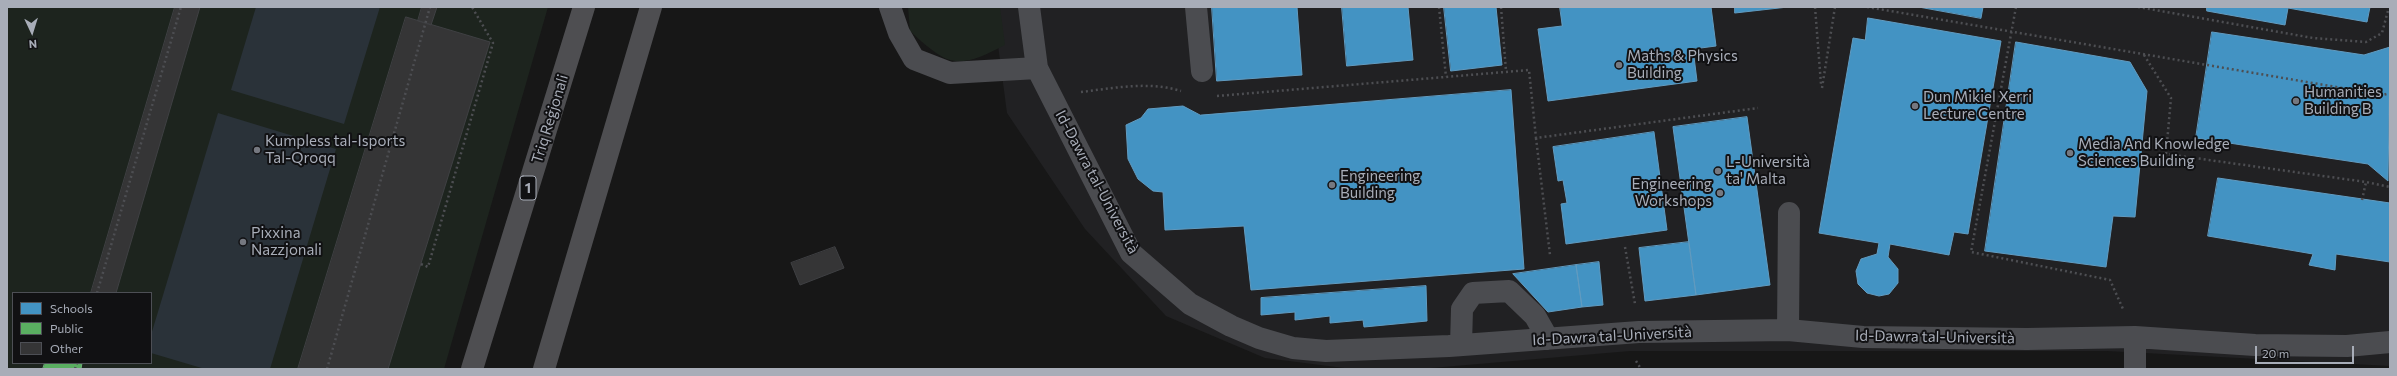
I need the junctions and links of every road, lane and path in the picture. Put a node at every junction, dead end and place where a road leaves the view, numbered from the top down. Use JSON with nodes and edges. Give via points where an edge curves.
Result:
{"nodes":[{"id":1,"x":181,"y":7,"type":"edge"},
{"id":2,"x":430,"y":7,"type":"edge"},
{"id":3,"x":472,"y":7,"type":"edge"},
{"id":4,"x":584,"y":7,"type":"edge"},
{"id":5,"x":651,"y":7,"type":"edge"},
{"id":6,"x":890,"y":7,"type":"edge"},
{"id":7,"x":1029,"y":7,"type":"edge"},
{"id":8,"x":1196,"y":7,"type":"edge"},
{"id":9,"x":1439,"y":7,"type":"edge"},
{"id":10,"x":1501,"y":7,"type":"edge"},
{"id":11,"x":1815,"y":7,"type":"edge"},
{"id":12,"x":1835,"y":7,"type":"edge"},
{"id":13,"x":1867,"y":7,"type":"edge"},
{"id":14,"x":2016,"y":7,"type":"edge"},
{"id":15,"x":2138,"y":7,"type":"edge"},
{"id":16,"x":2388,"y":7,"type":"edge"},
{"id":17,"x":2012,"y":30,"type":"junction"},
{"id":18,"x":2143,"y":55,"type":"junction"},
{"id":19,"x":1037,"y":68,"type":"junction"},
{"id":20,"x":1202,"y":70,"type":"dead end"},
{"id":21,"x":1506,"y":71,"type":"junction"},
{"id":22,"x":1446,"y":77,"type":"junction"},
{"id":23,"x":1183,"y":92,"type":"dead end"},
{"id":24,"x":2390,"y":93,"type":"edge"},
{"id":25,"x":1052,"y":96,"type":"junction"},
{"id":26,"x":1210,"y":97,"type":"dead end"},
{"id":27,"x":1758,"y":108,"type":"dead end"},
{"id":28,"x":1536,"y":138,"type":"junction"},
{"id":29,"x":2366,"y":182,"type":"junction"},
{"id":30,"x":2390,"y":187,"type":"edge"},
{"id":31,"x":2362,"y":200,"type":"dead end"},
{"id":32,"x":1789,"y":213,"type":"dead end"},
{"id":33,"x":1625,"y":247,"type":"dead end"},
{"id":34,"x":1550,"y":255,"type":"dead end"},
{"id":35,"x":421,"y":264,"type":"dead end"},
{"id":36,"x":97,"y":292,"type":"edge"},
{"id":37,"x":1788,"y":330,"type":"junction"},
{"id":38,"x":1639,"y":332,"type":"junction"},
{"id":39,"x":2135,"y":337,"type":"junction"},
{"id":40,"x":1548,"y":339,"type":"junction"},
{"id":41,"x":2390,"y":342,"type":"edge"},
{"id":42,"x":1461,"y":345,"type":"junction"},
{"id":43,"x":327,"y":369,"type":"edge"},
{"id":44,"x":472,"y":369,"type":"edge"},
{"id":45,"x":544,"y":369,"type":"edge"},
{"id":46,"x":2135,"y":369,"type":"edge"}],
"edges":[{"from":1,"to":36,"type":"path"},
{"from":2,"to":43,"type":"path"},
{"from":3,"to":35,"type":"path","via":[[493,43],[428,267]]},
{"from":4,"to":44,"type":"highway","name":"Triq Reġjonali","number":"1"},
{"from":5,"to":45,"type":"highway"},
{"from":6,"to":19,"type":"street","via":[[899,33],[914,59],[950,73]]},
{"from":7,"to":19,"type":"street","name":"Id-Dawra tal-Università"},
{"from":8,"to":20,"type":"street"},
{"from":9,"to":22,"type":"path"},
{"from":10,"to":21,"type":"path"},
{"from":11,"to":12,"type":"path","via":[[1822,88]]},
{"from":13,"to":17,"type":"path"},
{"from":14,"to":17,"type":"path"},
{"from":15,"to":16,"type":"path","via":[[2313,38],[2366,42],[2382,33]]},
{"from":17,"to":18,"type":"path"},
{"from":17,"to":39,"type":"path","via":[[1971,252],[2110,280]]},
{"from":18,"to":24,"type":"path","via":[[2383,95]]},
{"from":18,"to":29,"type":"path","via":[[2171,98],[2166,154]]},
{"from":19,"to":25,"type":"street","name":"Id-Dawra tal-Università"},
{"from":21,"to":22,"type":"path"},
{"from":21,"to":28,"type":"path","via":[[1529,70]]},
{"from":22,"to":26,"type":"path"},
{"from":23,"to":25,"type":"path","via":[[1163,86],[1124,87]]},
{"from":25,"to":42,"type":"street","name":"Id-Dawra tal-Università","via":[[1131,253],[1190,304],[1259,338],[1293,348],[1326,351]]},
{"from":27,"to":28,"type":"path"},
{"from":28,"to":34,"type":"path"},
{"from":29,"to":30,"type":"path"},
{"from":29,"to":31,"type":"path"},
{"from":32,"to":37,"type":"street"},
{"from":33,"to":38,"type":"path"},
{"from":37,"to":38,"type":"street","name":"Id-Dawra tal-Università"},
{"from":37,"to":39,"type":"street","name":"Id-Dawra tal-Università","via":[[1863,337]]},
{"from":38,"to":40,"type":"street","name":"Id-Dawra tal-Università"},
{"from":39,"to":41,"type":"street","name":"Id-Dawra tal-Università","via":[[2255,345],[2346,346]]},
{"from":39,"to":46,"type":"street"},
{"from":40,"to":42,"type":"street","name":"Id-Dawra tal-Università"},
{"from":40,"to":42,"type":"street","via":[[1535,316],[1509,291],[1473,293],[1462,309]]}]}
